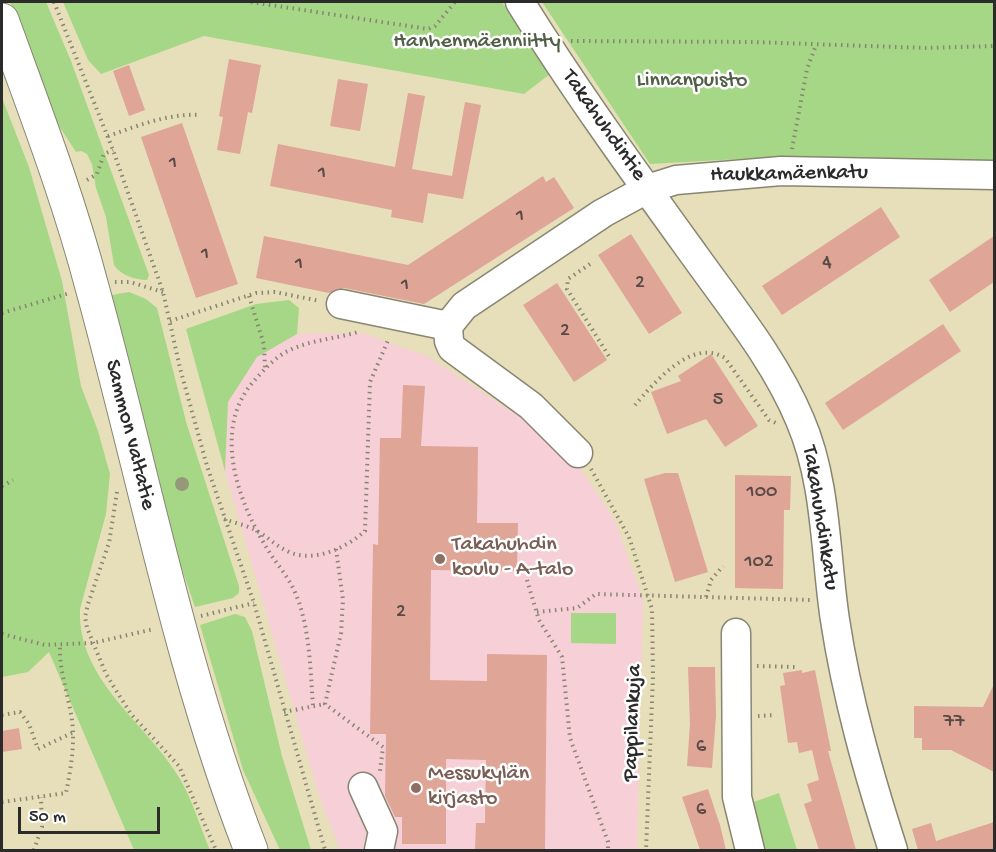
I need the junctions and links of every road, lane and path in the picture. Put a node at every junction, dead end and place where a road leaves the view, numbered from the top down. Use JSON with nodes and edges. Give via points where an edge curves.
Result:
{"nodes":[{"id":1,"x":55,"y":2,"type":"edge"},
{"id":2,"x":251,"y":2,"type":"edge"},
{"id":3,"x":455,"y":2,"type":"edge"},
{"id":4,"x":520,"y":2,"type":"edge"},
{"id":5,"x":2,"y":21,"type":"edge"},
{"id":6,"x":546,"y":41,"type":"junction"},
{"id":7,"x":816,"y":45,"type":"junction"},
{"id":8,"x":994,"y":46,"type":"edge"},
{"id":9,"x":201,"y":115,"type":"dead end"},
{"id":10,"x":108,"y":136,"type":"junction"},
{"id":11,"x":113,"y":150,"type":"junction"},
{"id":12,"x":787,"y":171,"type":"junction"},
{"id":13,"x":994,"y":175,"type":"edge"},
{"id":14,"x":87,"y":180,"type":"dead end"},
{"id":15,"x":647,"y":189,"type":"junction"},
{"id":16,"x":590,"y":264,"type":"dead end"},
{"id":17,"x":74,"y":292,"type":"dead end"},
{"id":18,"x":249,"y":296,"type":"junction"},
{"id":19,"x":341,"y":304,"type":"joint"},
{"id":20,"x":2,"y":313,"type":"edge"},
{"id":21,"x":401,"y":316,"type":"junction"},
{"id":22,"x":170,"y":321,"type":"junction"},
{"id":23,"x":448,"y":326,"type":"junction"},
{"id":24,"x":362,"y":331,"type":"dead end"},
{"id":25,"x":610,"y":358,"type":"dead end"},
{"id":26,"x":265,"y":369,"type":"junction"},
{"id":27,"x":635,"y":405,"type":"dead end"},
{"id":28,"x":800,"y":420,"type":"junction"},
{"id":29,"x":578,"y":453,"type":"joint"},
{"id":30,"x":13,"y":480,"type":"dead end"},
{"id":31,"x":118,"y":482,"type":"dead end"},
{"id":32,"x":2,"y":486,"type":"edge"},
{"id":33,"x":224,"y":519,"type":"junction"},
{"id":34,"x":256,"y":531,"type":"junction"},
{"id":35,"x":336,"y":549,"type":"junction"},
{"id":36,"x":723,"y":566,"type":"dead end"},
{"id":37,"x":527,"y":580,"type":"dead end"},
{"id":38,"x":649,"y":596,"type":"junction"},
{"id":39,"x":706,"y":597,"type":"junction"},
{"id":40,"x":817,"y":600,"type":"dead end"},
{"id":41,"x":254,"y":603,"type":"junction"},
{"id":42,"x":537,"y":612,"type":"junction"},
{"id":43,"x":198,"y":617,"type":"dead end"},
{"id":44,"x":154,"y":629,"type":"dead end"},
{"id":45,"x":736,"y":633,"type":"dead end"},
{"id":46,"x":2,"y":634,"type":"edge"},
{"id":47,"x":93,"y":643,"type":"junction"},
{"id":48,"x":60,"y":645,"type":"junction"},
{"id":49,"x":736,"y":666,"type":"junction"},
{"id":50,"x":797,"y":667,"type":"dead end"},
{"id":51,"x":325,"y":704,"type":"junction"},
{"id":52,"x":313,"y":705,"type":"junction"},
{"id":53,"x":284,"y":712,"type":"junction"},
{"id":54,"x":2,"y":715,"type":"edge"},
{"id":55,"x":72,"y":733,"type":"junction"},
{"id":56,"x":383,"y":747,"type":"dead end"},
{"id":57,"x":363,"y":788,"type":"dead end"},
{"id":58,"x":41,"y":797,"type":"junction"},
{"id":59,"x":2,"y":802,"type":"edge"},
{"id":60,"x":34,"y":850,"type":"edge"},
{"id":61,"x":216,"y":850,"type":"edge"},
{"id":62,"x":251,"y":850,"type":"edge"},
{"id":63,"x":325,"y":850,"type":"edge"},
{"id":64,"x":379,"y":850,"type":"edge"},
{"id":65,"x":608,"y":850,"type":"edge"},
{"id":66,"x":646,"y":850,"type":"edge"},
{"id":67,"x":750,"y":850,"type":"edge"},
{"id":68,"x":893,"y":850,"type":"edge"}],
"edges":[{"from":1,"to":10,"type":"path"},
{"from":2,"to":3,"type":"path","via":[[428,29]]},
{"from":4,"to":6,"type":"street","name":"Takahuhdintie"},
{"from":5,"to":62,"type":"main road","name":"Sammon valtatie","via":[[48,144],[92,286],[180,630],[217,756]]},
{"from":6,"to":7,"type":"path"},
{"from":6,"to":15,"type":"street","name":"Takahuhdintie"},
{"from":7,"to":8,"type":"path"},
{"from":7,"to":12,"type":"path","via":[[807,69]]},
{"from":9,"to":10,"type":"path","via":[[160,119]]},
{"from":10,"to":11,"type":"path"},
{"from":11,"to":14,"type":"path","via":[[104,154],[97,174]]},
{"from":11,"to":22,"type":"path"},
{"from":12,"to":13,"type":"street","name":"Haukkamäenkatu"},
{"from":12,"to":15,"type":"street","name":"Haukkamäenkatu","via":[[688,178]]},
{"from":15,"to":23,"type":"street","name":"Haukkamäenkatu","via":[[603,213],[472,300]]},
{"from":15,"to":28,"type":"street","name":"Takahuhdinkatu","via":[[754,339]]},
{"from":16,"to":25,"type":"path","via":[[568,279],[567,289]]},
{"from":17,"to":20,"type":"path"},
{"from":18,"to":19,"type":"path","via":[[275,292]]},
{"from":18,"to":22,"type":"path"},
{"from":18,"to":26,"type":"path","via":[[264,345]]},
{"from":19,"to":21,"type":"street"},
{"from":21,"to":23,"type":"street"},
{"from":21,"to":35,"type":"path","via":[[370,382],[365,531]]},
{"from":22,"to":33,"type":"path"},
{"from":23,"to":29,"type":"street","via":[[449,341],[458,354],[537,412]]},
{"from":24,"to":26,"type":"path","via":[[286,351]]},
{"from":26,"to":34,"type":"path","via":[[237,405],[231,430],[236,479]]},
{"from":27,"to":28,"type":"path","via":[[677,363],[717,352],[769,420],[779,424]]},
{"from":28,"to":68,"type":"street","name":"Takahuhdinkatu","via":[[814,460],[847,687]]},
{"from":29,"to":38,"type":"path","name":"Pappilankuja","via":[[620,518]]},
{"from":30,"to":32,"type":"path"},
{"from":31,"to":47,"type":"path","via":[[109,543],[85,616]]},
{"from":33,"to":34,"type":"path"},
{"from":33,"to":41,"type":"path"},
{"from":34,"to":35,"type":"path","via":[[299,555]]},
{"from":34,"to":52,"type":"path","via":[[293,589],[301,611]]},
{"from":35,"to":51,"type":"path","via":[[343,600],[341,633]]},
{"from":36,"to":39,"type":"path","via":[[711,580]]},
{"from":37,"to":42,"type":"path"},
{"from":38,"to":39,"type":"path"},
{"from":38,"to":42,"type":"path","via":[[596,594],[577,608]]},
{"from":38,"to":66,"type":"path","name":"Pappilankuja","via":[[653,676]]},
{"from":39,"to":40,"type":"path"},
{"from":41,"to":43,"type":"path"},
{"from":41,"to":53,"type":"path"},
{"from":42,"to":65,"type":"path","via":[[562,657],[570,738]]},
{"from":44,"to":47,"type":"path"},
{"from":45,"to":49,"type":"street"},
{"from":46,"to":48,"type":"path"},
{"from":47,"to":48,"type":"path"},
{"from":47,"to":61,"type":"path","via":[[106,674],[131,714],[179,766]]},
{"from":48,"to":55,"type":"path"},
{"from":49,"to":50,"type":"path"},
{"from":49,"to":67,"type":"street","via":[[737,797]]},
{"from":51,"to":52,"type":"path"},
{"from":51,"to":56,"type":"path"},
{"from":52,"to":53,"type":"path"},
{"from":53,"to":63,"type":"path"},
{"from":54,"to":55,"type":"path","via":[[20,711],[38,749]]},
{"from":55,"to":58,"type":"path","via":[[66,793]]},
{"from":57,"to":64,"type":"street","via":[[383,831]]},
{"from":58,"to":59,"type":"path"},
{"from":58,"to":60,"type":"path","via":[[42,826]]}]}
